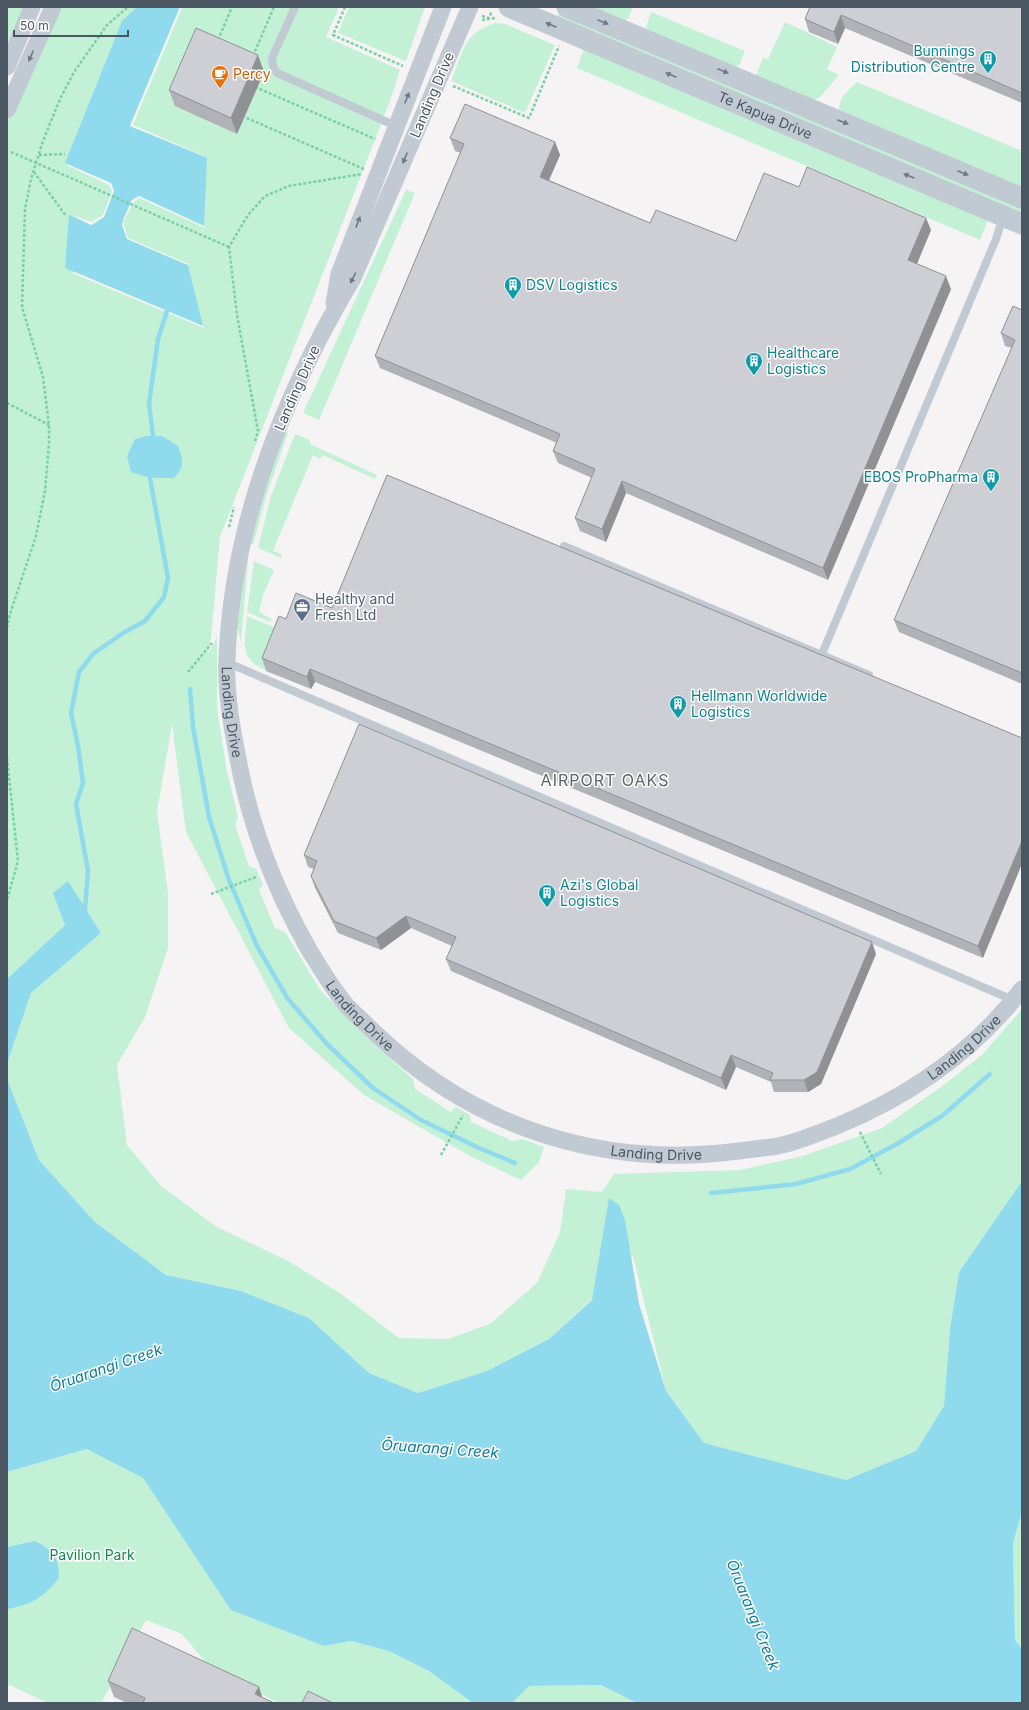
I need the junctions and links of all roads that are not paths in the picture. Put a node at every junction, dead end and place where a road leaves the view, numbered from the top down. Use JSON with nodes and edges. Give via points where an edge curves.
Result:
{"nodes":[{"id":1,"x":32,"y":7,"type":"edge"},
{"id":2,"x":53,"y":7,"type":"edge"},
{"id":3,"x":295,"y":7,"type":"edge"},
{"id":4,"x":443,"y":7,"type":"edge"},
{"id":5,"x":567,"y":7,"type":"edge"},
{"id":6,"x":499,"y":12,"type":"edge"},
{"id":7,"x":474,"y":14,"type":"edge"},
{"id":8,"x":12,"y":71,"type":"edge"},
{"id":9,"x":7,"y":110,"type":"edge"},
{"id":10,"x":396,"y":126,"type":"junction"},
{"id":11,"x":1022,"y":198,"type":"edge"},
{"id":12,"x":1013,"y":220,"type":"edge"},
{"id":13,"x":332,"y":313,"type":"junction"},
{"id":14,"x":564,"y":546,"type":"dead end"},
{"id":15,"x":822,"y":654,"type":"junction"},
{"id":16,"x":226,"y":662,"type":"junction"},
{"id":17,"x":879,"y":679,"type":"edge"},
{"id":18,"x":1018,"y":994,"type":"edge"}],
"edges":[{"from":1,"to":8,"type":"street"},
{"from":2,"to":8,"type":"street","one_way":true},
{"from":3,"to":10,"type":"lane","via":[[272,58],[277,74]]},
{"from":10,"to":4,"type":"street","name":"Landing Drive","one_way":true},
{"from":5,"to":11,"type":"street","name":"Te Kapua Drive","one_way":true},
{"from":12,"to":6,"type":"street","name":"Te Kapua Drive","one_way":true},
{"from":7,"to":13,"type":"street","name":"Landing Drive","one_way":true,"via":[[353,278]]},
{"from":8,"to":9,"type":"street"},
{"from":13,"to":10,"type":"street","name":"Landing Drive","one_way":true,"via":[[339,274]]},
{"from":12,"to":15,"type":"lane","via":[[996,239]]},
{"from":13,"to":16,"type":"street","name":"Landing Drive","via":[[300,377],[267,458],[245,526],[233,585]]},
{"from":14,"to":15,"type":"lane"},
{"from":15,"to":17,"type":"lane"},
{"from":16,"to":18,"type":"lane"},
{"from":16,"to":18,"type":"street","name":"Landing Drive","via":[[233,735],[249,812],[286,910],[324,976],[348,1007],[406,1061],[440,1085],[491,1114],[535,1133],[618,1152],[662,1156],[709,1155],[781,1145],[812,1136],[869,1113],[928,1079],[1001,1016]]}]}
